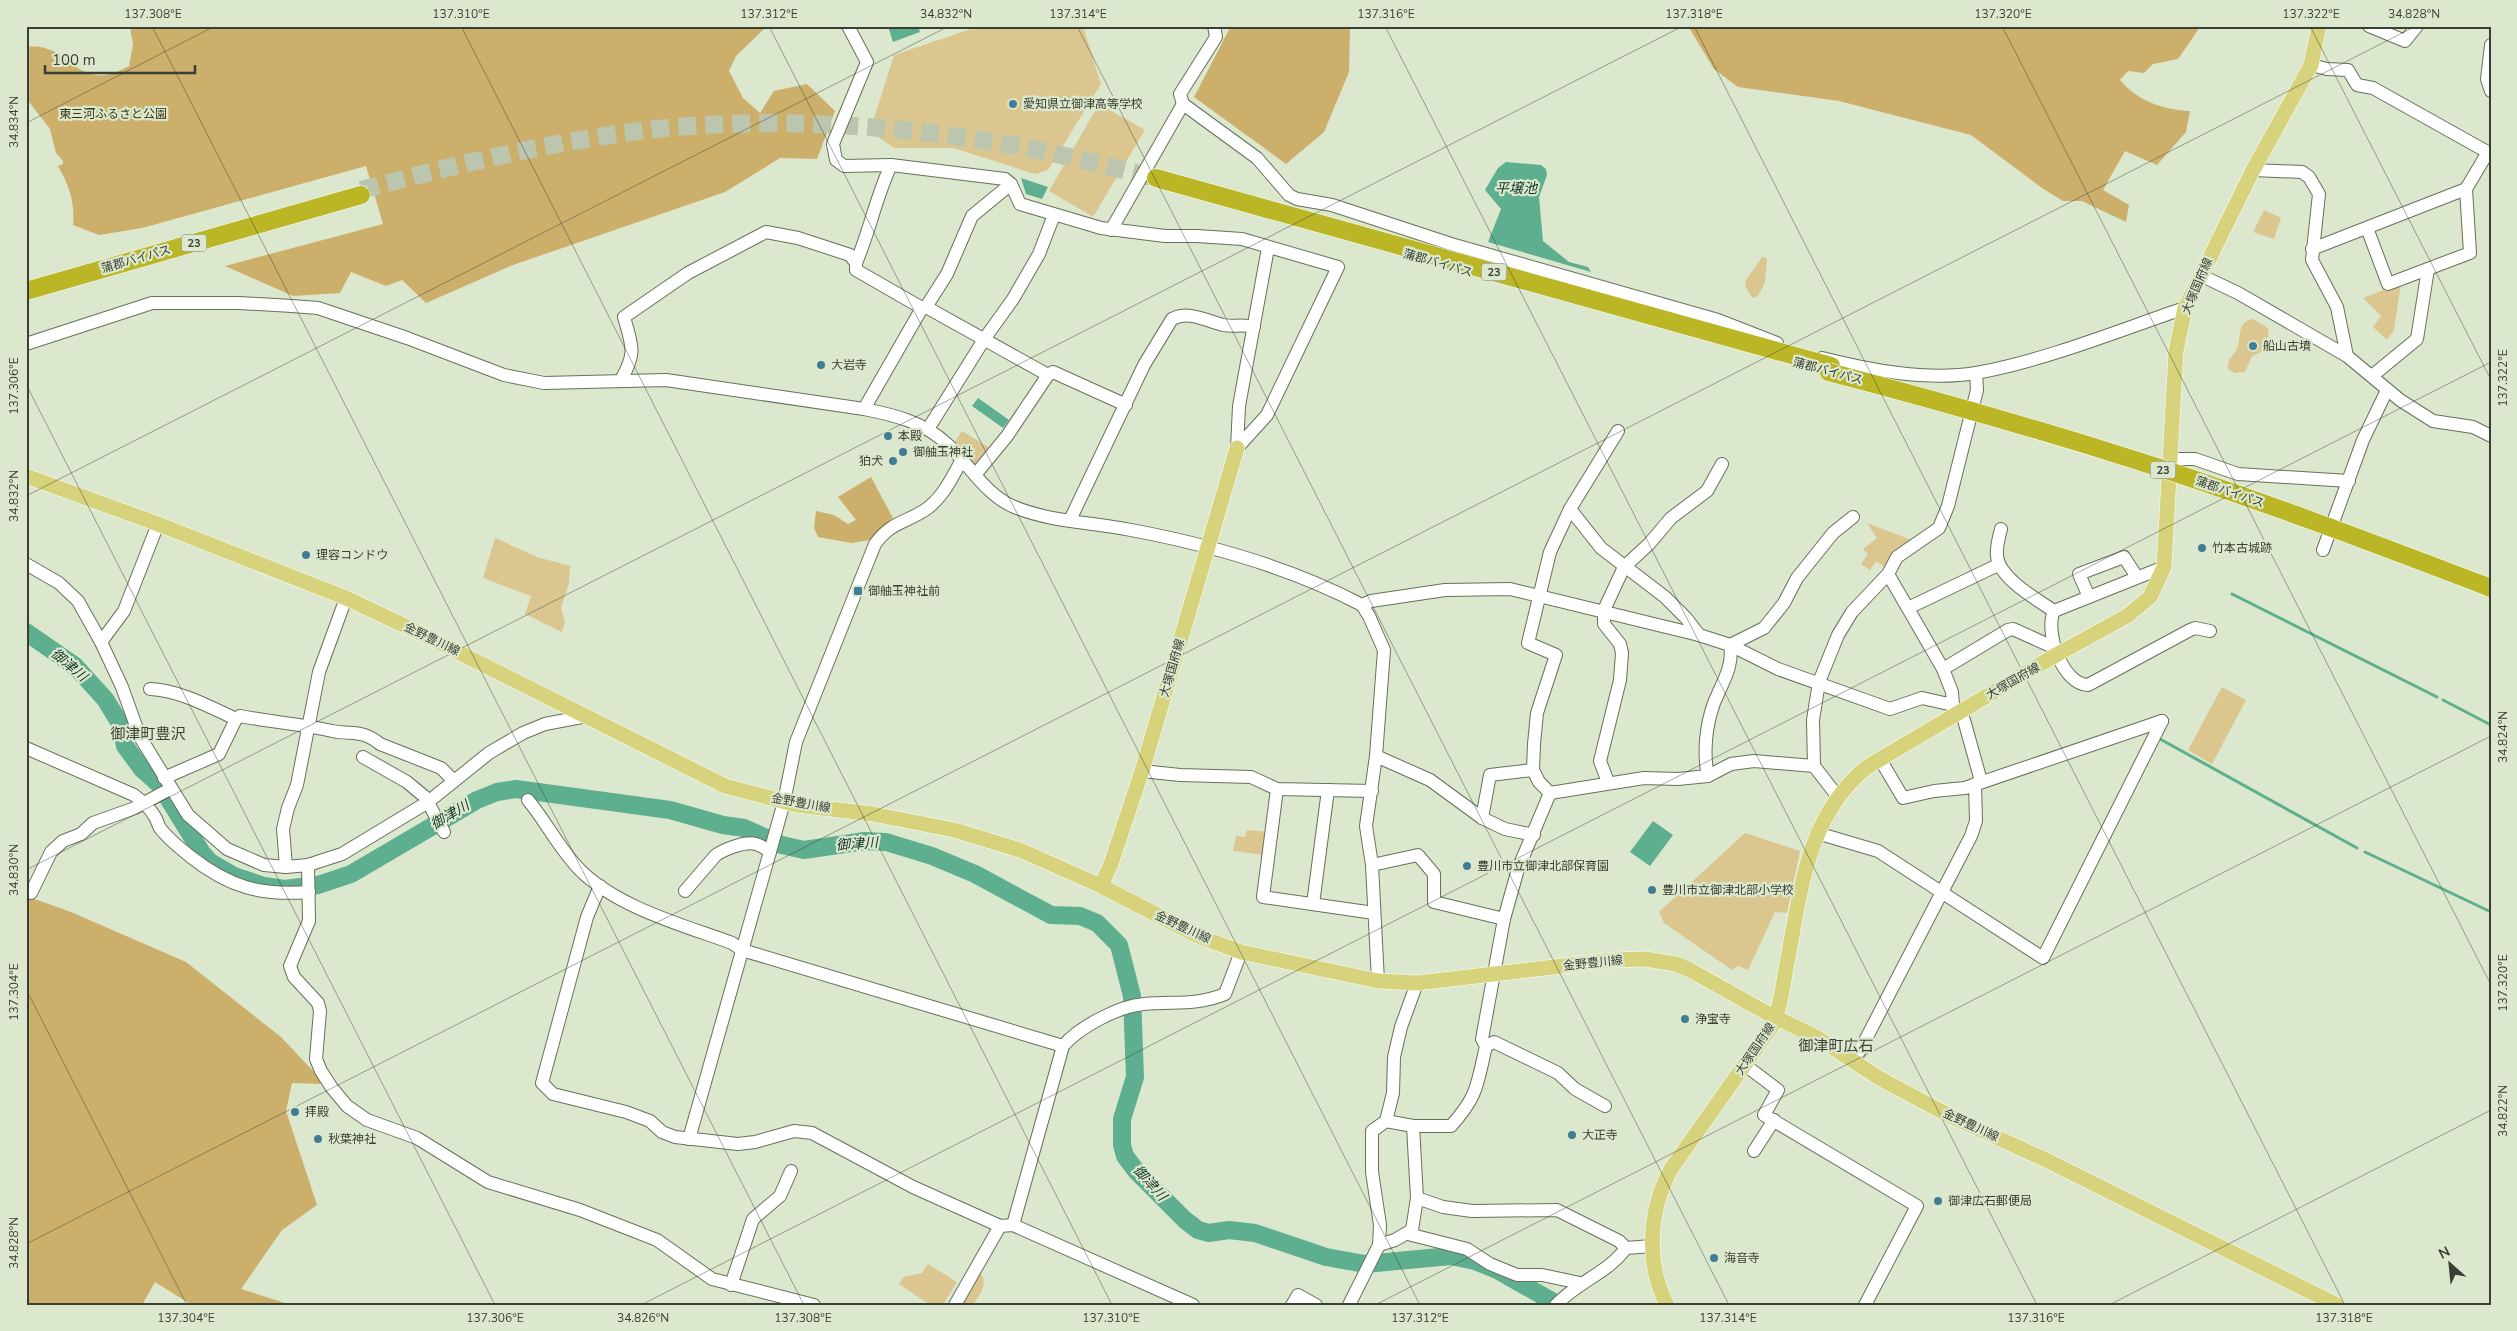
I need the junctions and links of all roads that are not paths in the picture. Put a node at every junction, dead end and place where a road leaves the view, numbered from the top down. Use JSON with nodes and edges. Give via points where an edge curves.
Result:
{"nodes":[{"id":1,"x":848,"y":26,"type":"edge"},
{"id":2,"x":1214,"y":26,"type":"edge"},
{"id":3,"x":2319,"y":26,"type":"edge"},
{"id":4,"x":2368,"y":26,"type":"edge"},
{"id":5,"x":2417,"y":26,"type":"edge"},
{"id":6,"x":2491,"y":45,"type":"edge"},
{"id":7,"x":2311,"y":65,"type":"junction"},
{"id":8,"x":2491,"y":91,"type":"edge"},
{"id":9,"x":1183,"y":104,"type":"junction"},
{"id":10,"x":2489,"y":153,"type":"edge"},
{"id":11,"x":892,"y":165,"type":"junction"},
{"id":12,"x":2253,"y":170,"type":"junction"},
{"id":13,"x":1156,"y":182,"type":"tunnel mouth"},
{"id":14,"x":1011,"y":184,"type":"junction"},
{"id":15,"x":2466,"y":189,"type":"junction"},
{"id":16,"x":1054,"y":215,"type":"junction"},
{"id":17,"x":2367,"y":228,"type":"junction"},
{"id":18,"x":1111,"y":230,"type":"junction"},
{"id":19,"x":1268,"y":248,"type":"junction"},
{"id":20,"x":2312,"y":249,"type":"junction"},
{"id":21,"x":856,"y":263,"type":"junction"},
{"id":22,"x":2428,"y":269,"type":"junction"},
{"id":23,"x":2200,"y":275,"type":"junction"},
{"id":24,"x":26,"y":284,"type":"edge"},
{"id":25,"x":26,"y":291,"type":"edge"},
{"id":26,"x":924,"y":307,"type":"junction"},
{"id":27,"x":2185,"y":308,"type":"junction"},
{"id":28,"x":1254,"y":327,"type":"junction"},
{"id":29,"x":986,"y":338,"type":"junction"},
{"id":30,"x":26,"y":344,"type":"edge"},
{"id":31,"x":2348,"y":356,"type":"junction"},
{"id":32,"x":1830,"y":369,"type":"junction"},
{"id":33,"x":1976,"y":373,"type":"junction"},
{"id":34,"x":1048,"y":375,"type":"junction"},
{"id":35,"x":2372,"y":376,"type":"junction"},
{"id":36,"x":621,"y":380,"type":"junction"},
{"id":37,"x":2387,"y":390,"type":"junction"},
{"id":38,"x":1126,"y":405,"type":"junction"},
{"id":39,"x":864,"y":408,"type":"junction"},
{"id":40,"x":928,"y":429,"type":"junction"},
{"id":41,"x":1618,"y":431,"type":"dead end"},
{"id":42,"x":2491,"y":436,"type":"edge"},
{"id":43,"x":1237,"y":448,"type":"junction"},
{"id":44,"x":962,"y":460,"type":"junction"},
{"id":45,"x":2170,"y":460,"type":"junction"},
{"id":46,"x":1722,"y":464,"type":"dead end"},
{"id":47,"x":975,"y":475,"type":"junction"},
{"id":48,"x":26,"y":476,"type":"edge"},
{"id":49,"x":2349,"y":481,"type":"junction"},
{"id":50,"x":1570,"y":509,"type":"junction"},
{"id":51,"x":1853,"y":518,"type":"dead end"},
{"id":52,"x":1070,"y":520,"type":"junction"},
{"id":53,"x":158,"y":524,"type":"junction"},
{"id":54,"x":2001,"y":529,"type":"dead end"},
{"id":55,"x":1208,"y":546,"type":"junction"},
{"id":56,"x":2323,"y":550,"type":"dead end"},
{"id":57,"x":26,"y":564,"type":"edge"},
{"id":58,"x":1998,"y":565,"type":"junction"},
{"id":59,"x":1624,"y":566,"type":"junction"},
{"id":60,"x":2164,"y":567,"type":"junction"},
{"id":61,"x":1888,"y":574,"type":"junction"},
{"id":62,"x":2137,"y":577,"type":"junction"},
{"id":63,"x":2491,"y":583,"type":"edge"},
{"id":64,"x":2491,"y":588,"type":"edge"},
{"id":65,"x":1540,"y":597,"type":"junction"},
{"id":66,"x":2088,"y":597,"type":"junction"},
{"id":67,"x":346,"y":598,"type":"junction"},
{"id":68,"x":1362,"y":605,"type":"junction"},
{"id":69,"x":1908,"y":608,"type":"junction"},
{"id":70,"x":1604,"y":610,"type":"junction"},
{"id":71,"x":2054,"y":611,"type":"junction"},
{"id":72,"x":2210,"y":631,"type":"dead end"},
{"id":73,"x":1698,"y":635,"type":"junction"},
{"id":74,"x":101,"y":642,"type":"junction"},
{"id":75,"x":1730,"y":645,"type":"junction"},
{"id":76,"x":2055,"y":651,"type":"junction"},
{"id":77,"x":1943,"y":669,"type":"junction"},
{"id":78,"x":1819,"y":682,"type":"junction"},
{"id":79,"x":150,"y":689,"type":"dead end"},
{"id":80,"x":1956,"y":708,"type":"junction"},
{"id":81,"x":587,"y":716,"type":"junction"},
{"id":82,"x":236,"y":720,"type":"junction"},
{"id":83,"x":309,"y":725,"type":"junction"},
{"id":84,"x":26,"y":748,"type":"edge"},
{"id":85,"x":1376,"y":756,"type":"junction"},
{"id":86,"x":363,"y":757,"type":"dead end"},
{"id":87,"x":1880,"y":758,"type":"junction"},
{"id":88,"x":1814,"y":766,"type":"junction"},
{"id":89,"x":1533,"y":770,"type":"junction"},
{"id":90,"x":1142,"y":771,"type":"junction"},
{"id":91,"x":1708,"y":776,"type":"junction"},
{"id":92,"x":454,"y":781,"type":"junction"},
{"id":93,"x":1608,"y":782,"type":"junction"},
{"id":94,"x":1978,"y":783,"type":"junction"},
{"id":95,"x":167,"y":786,"type":"junction"},
{"id":96,"x":1277,"y":789,"type":"junction"},
{"id":97,"x":1328,"y":790,"type":"junction"},
{"id":98,"x":1372,"y":791,"type":"junction"},
{"id":99,"x":1550,"y":793,"type":"junction"},
{"id":100,"x":1838,"y":797,"type":"junction"},
{"id":101,"x":528,"y":800,"type":"dead end"},
{"id":102,"x":146,"y":802,"type":"junction"},
{"id":103,"x":428,"y":802,"type":"junction"},
{"id":104,"x":784,"y":802,"type":"junction"},
{"id":105,"x":1482,"y":818,"type":"junction"},
{"id":106,"x":444,"y":832,"type":"dead end"},
{"id":107,"x":1817,"y":832,"type":"junction"},
{"id":108,"x":1534,"y":835,"type":"junction"},
{"id":109,"x":771,"y":849,"type":"junction"},
{"id":110,"x":1372,"y":865,"type":"junction"},
{"id":111,"x":286,"y":867,"type":"junction"},
{"id":112,"x":309,"y":868,"type":"junction"},
{"id":113,"x":600,"y":886,"type":"junction"},
{"id":114,"x":1101,"y":886,"type":"junction"},
{"id":115,"x":685,"y":890,"type":"dead end"},
{"id":116,"x":26,"y":891,"type":"edge"},
{"id":117,"x":309,"y":892,"type":"junction"},
{"id":118,"x":1941,"y":892,"type":"junction"},
{"id":119,"x":1313,"y":904,"type":"junction"},
{"id":120,"x":1374,"y":913,"type":"junction"},
{"id":121,"x":1504,"y":919,"type":"junction"},
{"id":122,"x":742,"y":950,"type":"junction"},
{"id":123,"x":1241,"y":952,"type":"junction"},
{"id":124,"x":1495,"y":974,"type":"junction"},
{"id":125,"x":1378,"y":981,"type":"junction"},
{"id":126,"x":1417,"y":982,"type":"junction"},
{"id":127,"x":1776,"y":1017,"type":"junction"},
{"id":128,"x":1063,"y":1046,"type":"junction"},
{"id":129,"x":1486,"y":1046,"type":"junction"},
{"id":130,"x":1854,"y":1062,"type":"junction"},
{"id":131,"x":1745,"y":1065,"type":"junction"},
{"id":132,"x":1605,"y":1106,"type":"dead end"},
{"id":133,"x":1386,"y":1120,"type":"junction"},
{"id":134,"x":1774,"y":1120,"type":"junction"},
{"id":135,"x":1412,"y":1126,"type":"junction"},
{"id":136,"x":689,"y":1139,"type":"junction"},
{"id":137,"x":1754,"y":1152,"type":"dead end"},
{"id":138,"x":791,"y":1171,"type":"dead end"},
{"id":139,"x":1417,"y":1198,"type":"junction"},
{"id":140,"x":1007,"y":1226,"type":"junction"},
{"id":141,"x":1408,"y":1234,"type":"junction"},
{"id":142,"x":1379,"y":1245,"type":"junction"},
{"id":143,"x":1652,"y":1246,"type":"junction"},
{"id":144,"x":1626,"y":1248,"type":"junction"},
{"id":145,"x":1580,"y":1283,"type":"junction"},
{"id":146,"x":731,"y":1285,"type":"junction"},
{"id":147,"x":1558,"y":1302,"type":"edge"},
{"id":148,"x":814,"y":1305,"type":"edge"},
{"id":149,"x":955,"y":1305,"type":"edge"},
{"id":150,"x":1193,"y":1305,"type":"edge"},
{"id":151,"x":1292,"y":1305,"type":"edge"},
{"id":152,"x":1316,"y":1305,"type":"edge"},
{"id":153,"x":1349,"y":1305,"type":"edge"},
{"id":154,"x":1667,"y":1305,"type":"edge"},
{"id":155,"x":1865,"y":1305,"type":"edge"},
{"id":156,"x":2337,"y":1305,"type":"edge"}],
"edges":[{"from":1,"to":11,"type":"street","via":[[867,62],[833,144],[836,160],[844,166]]},
{"from":2,"to":9,"type":"street","via":[[1216,37],[1180,94]]},
{"from":3,"to":7,"type":"main road","name":"大塚国府線"},
{"from":4,"to":5,"type":"street","via":[[2405,41]]},
{"from":6,"to":8,"type":"street","via":[[2487,79]]},
{"from":7,"to":10,"type":"street","via":[[2348,70],[2357,85],[2373,88]]},
{"from":7,"to":12,"type":"main road","name":"大塚国府線"},
{"from":9,"to":18,"type":"street"},
{"from":9,"to":33,"type":"street","via":[[1257,158],[1289,195],[1297,199],[1332,205],[1451,244],[1718,320],[1796,350],[1851,365],[1934,375]]},
{"from":10,"to":15,"type":"street"},
{"from":11,"to":14,"type":"street","via":[[1005,179]]},
{"from":11,"to":21,"type":"street","via":[[880,187],[872,221]]},
{"from":12,"to":20,"type":"street","via":[[2302,172],[2309,177],[2319,194]]},
{"from":12,"to":23,"type":"main road","name":"大塚国府線"},
{"from":13,"to":32,"type":"highway","name":"蒲郡バイパス","number":"23"},
{"from":14,"to":16,"type":"street","via":[[1020,204]]},
{"from":14,"to":26,"type":"street","via":[[972,216],[947,274]]},
{"from":15,"to":17,"type":"street"},
{"from":15,"to":22,"type":"street","via":[[2470,253]]},
{"from":16,"to":18,"type":"street"},
{"from":16,"to":29,"type":"street","via":[[1035,260],[1003,316]]},
{"from":17,"to":20,"type":"street"},
{"from":17,"to":22,"type":"street","via":[[2388,284]]},
{"from":18,"to":19,"type":"street","via":[[1242,239]]},
{"from":19,"to":28,"type":"street"},
{"from":19,"to":43,"type":"street","via":[[1338,267],[1266,415]]},
{"from":20,"to":31,"type":"street","via":[[2312,260],[2337,307]]},
{"from":21,"to":26,"type":"street","via":[[856,270]]},
{"from":21,"to":36,"type":"street","via":[[850,255],[798,238],[766,232],[688,273],[624,317],[633,351]]},
{"from":22,"to":35,"type":"street","via":[[2417,339]]},
{"from":23,"to":27,"type":"main road","name":"大塚国府線"},
{"from":23,"to":31,"type":"street"},
{"from":24,"to":25,"type":"highway","name":"蒲郡バイパス","number":"23","via":[[361,192]]},
{"from":26,"to":29,"type":"street"},
{"from":26,"to":39,"type":"street"},
{"from":27,"to":33,"type":"street","via":[[2085,342]]},
{"from":27,"to":45,"type":"main road","name":"大塚国府線","via":[[2176,351]]},
{"from":28,"to":38,"type":"street","via":[[1225,325],[1188,315],[1172,319],[1144,365]]},
{"from":28,"to":43,"type":"street","via":[[1239,406]]},
{"from":29,"to":34,"type":"street"},
{"from":29,"to":40,"type":"street"},
{"from":30,"to":36,"type":"street","via":[[152,303],[292,306],[318,308],[504,375],[544,383]]},
{"from":31,"to":35,"type":"street"},
{"from":32,"to":63,"type":"highway","name":"蒲郡バイパス","number":"23","via":[[2006,415],[2148,459]]},
{"from":32,"to":64,"type":"highway","name":"蒲郡バイパス","number":"23","bridge":true,"via":[[2136,460]]},
{"from":33,"to":61,"type":"street","via":[[1977,390],[1945,513],[1938,528],[1897,556]]},
{"from":34,"to":38,"type":"street","via":[[1053,372],[1060,374]]},
{"from":34,"to":47,"type":"street","via":[[1008,436]]},
{"from":35,"to":37,"type":"street"},
{"from":36,"to":39,"type":"street","via":[[666,380]]},
{"from":37,"to":42,"type":"street","via":[[2433,421],[2473,427]]},
{"from":37,"to":49,"type":"street","via":[[2363,440]]},
{"from":38,"to":52,"type":"street"},
{"from":39,"to":40,"type":"street","via":[[896,415]]},
{"from":40,"to":44,"type":"street"},
{"from":41,"to":50,"type":"street"},
{"from":43,"to":55,"type":"main road","name":"大塚国府線"},
{"from":44,"to":47,"type":"street"},
{"from":44,"to":104,"type":"street","via":[[943,493],[926,509],[884,532],[875,544],[796,742]]},
{"from":45,"to":49,"type":"street","via":[[2195,459],[2238,474]]},
{"from":45,"to":60,"type":"main road","name":"大塚国府線"},
{"from":46,"to":59,"type":"street","via":[[1707,491],[1671,518]]},
{"from":47,"to":52,"type":"street","via":[[988,490],[1011,505]]},
{"from":48,"to":53,"type":"main road","name":"金野豊川線"},
{"from":49,"to":56,"type":"street"},
{"from":50,"to":59,"type":"street","via":[[1601,548]]},
{"from":50,"to":65,"type":"street","via":[[1550,552]]},
{"from":51,"to":75,"type":"street","via":[[1833,533],[1803,570],[1784,603],[1764,628]]},
{"from":52,"to":55,"type":"street"},
{"from":53,"to":67,"type":"main road","name":"金野豊川線"},
{"from":53,"to":74,"type":"street","via":[[124,611]]},
{"from":54,"to":58,"type":"street","via":[[1996,553]]},
{"from":55,"to":68,"type":"street","via":[[1293,574]]},
{"from":55,"to":90,"type":"main road","name":"大塚国府線"},
{"from":57,"to":74,"type":"street","via":[[60,583],[78,601]]},
{"from":58,"to":69,"type":"street"},
{"from":58,"to":71,"type":"street","via":[[2012,580]]},
{"from":59,"to":70,"type":"street"},
{"from":59,"to":73,"type":"street","via":[[1665,597]]},
{"from":60,"to":62,"type":"street"},
{"from":60,"to":76,"type":"main road","name":"大塚国府線","via":[[2157,586],[2140,608]]},
{"from":61,"to":69,"type":"street"},
{"from":61,"to":78,"type":"street","via":[[1852,612],[1838,635]]},
{"from":62,"to":66,"type":"street"},
{"from":62,"to":66,"type":"street","via":[[2124,557],[2079,574]]},
{"from":65,"to":68,"type":"street","via":[[1510,589],[1470,588],[1371,601]]},
{"from":65,"to":70,"type":"street"},
{"from":65,"to":89,"type":"street","via":[[1528,643],[1556,655],[1537,713]]},
{"from":66,"to":71,"type":"street"},
{"from":67,"to":81,"type":"main road","name":"金野豊川線"},
{"from":67,"to":83,"type":"street","via":[[319,672]]},
{"from":68,"to":85,"type":"street","via":[[1384,650]]},
{"from":69,"to":77,"type":"street"},
{"from":70,"to":73,"type":"street"},
{"from":70,"to":93,"type":"street","via":[[1604,624],[1620,644],[1622,653],[1620,680],[1600,761]]},
{"from":71,"to":76,"type":"street","via":[[2051,617]]},
{"from":72,"to":76,"type":"street","via":[[2190,630],[2088,685],[2078,683]]},
{"from":73,"to":75,"type":"street"},
{"from":74,"to":95,"type":"street","via":[[140,737]]},
{"from":75,"to":78,"type":"street","via":[[1778,669]]},
{"from":75,"to":91,"type":"street","via":[[1732,657],[1713,705],[1707,735],[1704,761]]},
{"from":76,"to":77,"type":"street","via":[[2013,629]]},
{"from":76,"to":80,"type":"main road","name":"大塚国府線"},
{"from":77,"to":80,"type":"street"},
{"from":78,"to":80,"type":"street","via":[[1890,709],[1922,698]]},
{"from":78,"to":88,"type":"street","via":[[1814,720]]},
{"from":79,"to":82,"type":"street","via":[[161,689]]},
{"from":80,"to":87,"type":"main road","name":"大塚国府線"},
{"from":80,"to":94,"type":"street"},
{"from":81,"to":92,"type":"street","via":[[545,724],[523,733],[489,753]]},
{"from":81,"to":104,"type":"main road","name":"金野豊川線","via":[[725,786]]},
{"from":82,"to":83,"type":"street","via":[[240,716]]},
{"from":82,"to":95,"type":"street","via":[[219,754]]},
{"from":83,"to":92,"type":"street","via":[[335,732],[355,731],[441,768]]},
{"from":83,"to":111,"type":"street","via":[[297,785],[283,829]]},
{"from":84,"to":102,"type":"street"},
{"from":85,"to":98,"type":"street"},
{"from":85,"to":105,"type":"street","via":[[1430,780]]},
{"from":86,"to":103,"type":"street","via":[[407,782]]},
{"from":87,"to":94,"type":"street","via":[[1903,798]]},
{"from":87,"to":100,"type":"main road","name":"大塚国府線","via":[[1856,775]]},
{"from":88,"to":91,"type":"street","via":[[1754,761],[1731,764]]},
{"from":88,"to":100,"type":"street"},
{"from":89,"to":99,"type":"street"},
{"from":89,"to":105,"type":"street","via":[[1490,775]]},
{"from":90,"to":96,"type":"street","via":[[1251,777]]},
{"from":90,"to":114,"type":"main road","name":"大塚国府線"},
{"from":91,"to":93,"type":"street"},
{"from":92,"to":103,"type":"street"},
{"from":93,"to":99,"type":"street"},
{"from":94,"to":118,"type":"street","via":[[1976,821],[1971,836]]},
{"from":94,"to":118,"type":"street","via":[[2162,721],[2043,958]]},
{"from":95,"to":102,"type":"street"},
{"from":95,"to":111,"type":"street","via":[[188,815],[227,849],[264,865]]},
{"from":96,"to":97,"type":"street"},
{"from":96,"to":119,"type":"street","via":[[1263,897]]},
{"from":97,"to":98,"type":"street"},
{"from":97,"to":119,"type":"street"},
{"from":98,"to":110,"type":"street","via":[[1366,826]]},
{"from":99,"to":108,"type":"street"},
{"from":100,"to":107,"type":"main road","name":"大塚国府線"},
{"from":101,"to":113,"type":"street","via":[[562,849],[581,871]]},
{"from":102,"to":116,"type":"street","via":[[93,823],[81,834],[63,840],[51,852],[31,893]]},
{"from":102,"to":117,"type":"street","via":[[159,827],[180,848],[231,883],[279,894]]},
{"from":103,"to":106,"type":"street"},
{"from":103,"to":112,"type":"street","via":[[355,848]]},
{"from":104,"to":109,"type":"street"},
{"from":104,"to":114,"type":"main road","name":"金野豊川線","via":[[873,814],[954,830],[1020,850]]},
{"from":105,"to":108,"type":"street","via":[[1505,829]]},
{"from":107,"to":118,"type":"street","via":[[1878,851]]},
{"from":107,"to":127,"type":"main road","name":"大塚国府線","via":[[1803,880]]},
{"from":108,"to":121,"type":"street","via":[[1524,852]]},
{"from":109,"to":115,"type":"street","via":[[750,843],[723,850]]},
{"from":109,"to":122,"type":"street"},
{"from":110,"to":120,"type":"street"},
{"from":110,"to":121,"type":"street","via":[[1418,855],[1434,874],[1434,902]]},
{"from":111,"to":112,"type":"street"},
{"from":112,"to":117,"type":"street"},
{"from":113,"to":122,"type":"street","via":[[650,914],[732,943]]},
{"from":113,"to":136,"type":"street","via":[[587,917],[542,1083],[552,1094],[626,1112],[650,1121],[662,1132]]},
{"from":114,"to":123,"type":"main road","name":"金野豊川線","via":[[1198,936]]},
{"from":117,"to":146,"type":"street","via":[[308,928],[290,966],[294,976],[318,1003],[316,1059],[332,1088],[347,1106],[367,1120],[417,1138],[488,1182],[580,1210],[658,1240],[705,1276]]},
{"from":118,"to":130,"type":"street"},
{"from":119,"to":120,"type":"street"},
{"from":120,"to":125,"type":"street"},
{"from":121,"to":124,"type":"street"},
{"from":122,"to":128,"type":"street"},
{"from":122,"to":136,"type":"street"},
{"from":123,"to":125,"type":"main road","name":"金野豊川線"},
{"from":123,"to":128,"type":"street","via":[[1225,994],[1206,1002],[1128,1007],[1074,1033]]},
{"from":124,"to":126,"type":"main road","name":"金野豊川線"},
{"from":124,"to":127,"type":"main road","name":"金野豊川線","via":[[1613,960],[1661,961],[1690,970]]},
{"from":124,"to":129,"type":"street","via":[[1482,1040]]},
{"from":125,"to":126,"type":"main road","name":"金野豊川線"},
{"from":126,"to":133,"type":"street","via":[[1399,1034],[1394,1057],[1393,1093]]},
{"from":127,"to":130,"type":"main road","name":"金野豊川線","via":[[1832,1046]]},
{"from":127,"to":131,"type":"main road","name":"大塚国府線"},
{"from":128,"to":140,"type":"street"},
{"from":129,"to":132,"type":"street","via":[[1494,1042],[1558,1073],[1575,1089]]},
{"from":129,"to":135,"type":"street","via":[[1475,1096],[1468,1108],[1451,1126]]},
{"from":130,"to":156,"type":"main road","name":"金野豊川線","via":[[1950,1116],[2054,1164]]},
{"from":131,"to":134,"type":"street","via":[[1778,1090],[1764,1115]]},
{"from":131,"to":143,"type":"main road","name":"大塚国府線","via":[[1665,1181],[1656,1206]]},
{"from":133,"to":135,"type":"street"},
{"from":133,"to":142,"type":"street","via":[[1372,1131],[1372,1172],[1380,1225]]},
{"from":134,"to":137,"type":"street"},
{"from":134,"to":155,"type":"street","via":[[1917,1206]]},
{"from":135,"to":139,"type":"street"},
{"from":136,"to":140,"type":"street","via":[[738,1144],[794,1131],[812,1133],[914,1187]]},
{"from":138,"to":146,"type":"street","via":[[780,1196],[753,1219]]},
{"from":139,"to":141,"type":"street","via":[[1412,1230]]},
{"from":139,"to":144,"type":"street","via":[[1443,1207],[1472,1211],[1558,1210],[1619,1241]]},
{"from":140,"to":149,"type":"street"},
{"from":140,"to":150,"type":"street"},
{"from":141,"to":142,"type":"street"},
{"from":141,"to":145,"type":"street","via":[[1467,1249],[1490,1264],[1517,1275],[1542,1274]]},
{"from":142,"to":153,"type":"street"},
{"from":143,"to":144,"type":"street"},
{"from":143,"to":154,"type":"main road","name":"大塚国府線","via":[[1655,1274]]},
{"from":144,"to":145,"type":"street","via":[[1616,1262]]},
{"from":145,"to":147,"type":"street"},
{"from":146,"to":148,"type":"street"},
{"from":151,"to":152,"type":"street","via":[[1298,1295]]}]}
